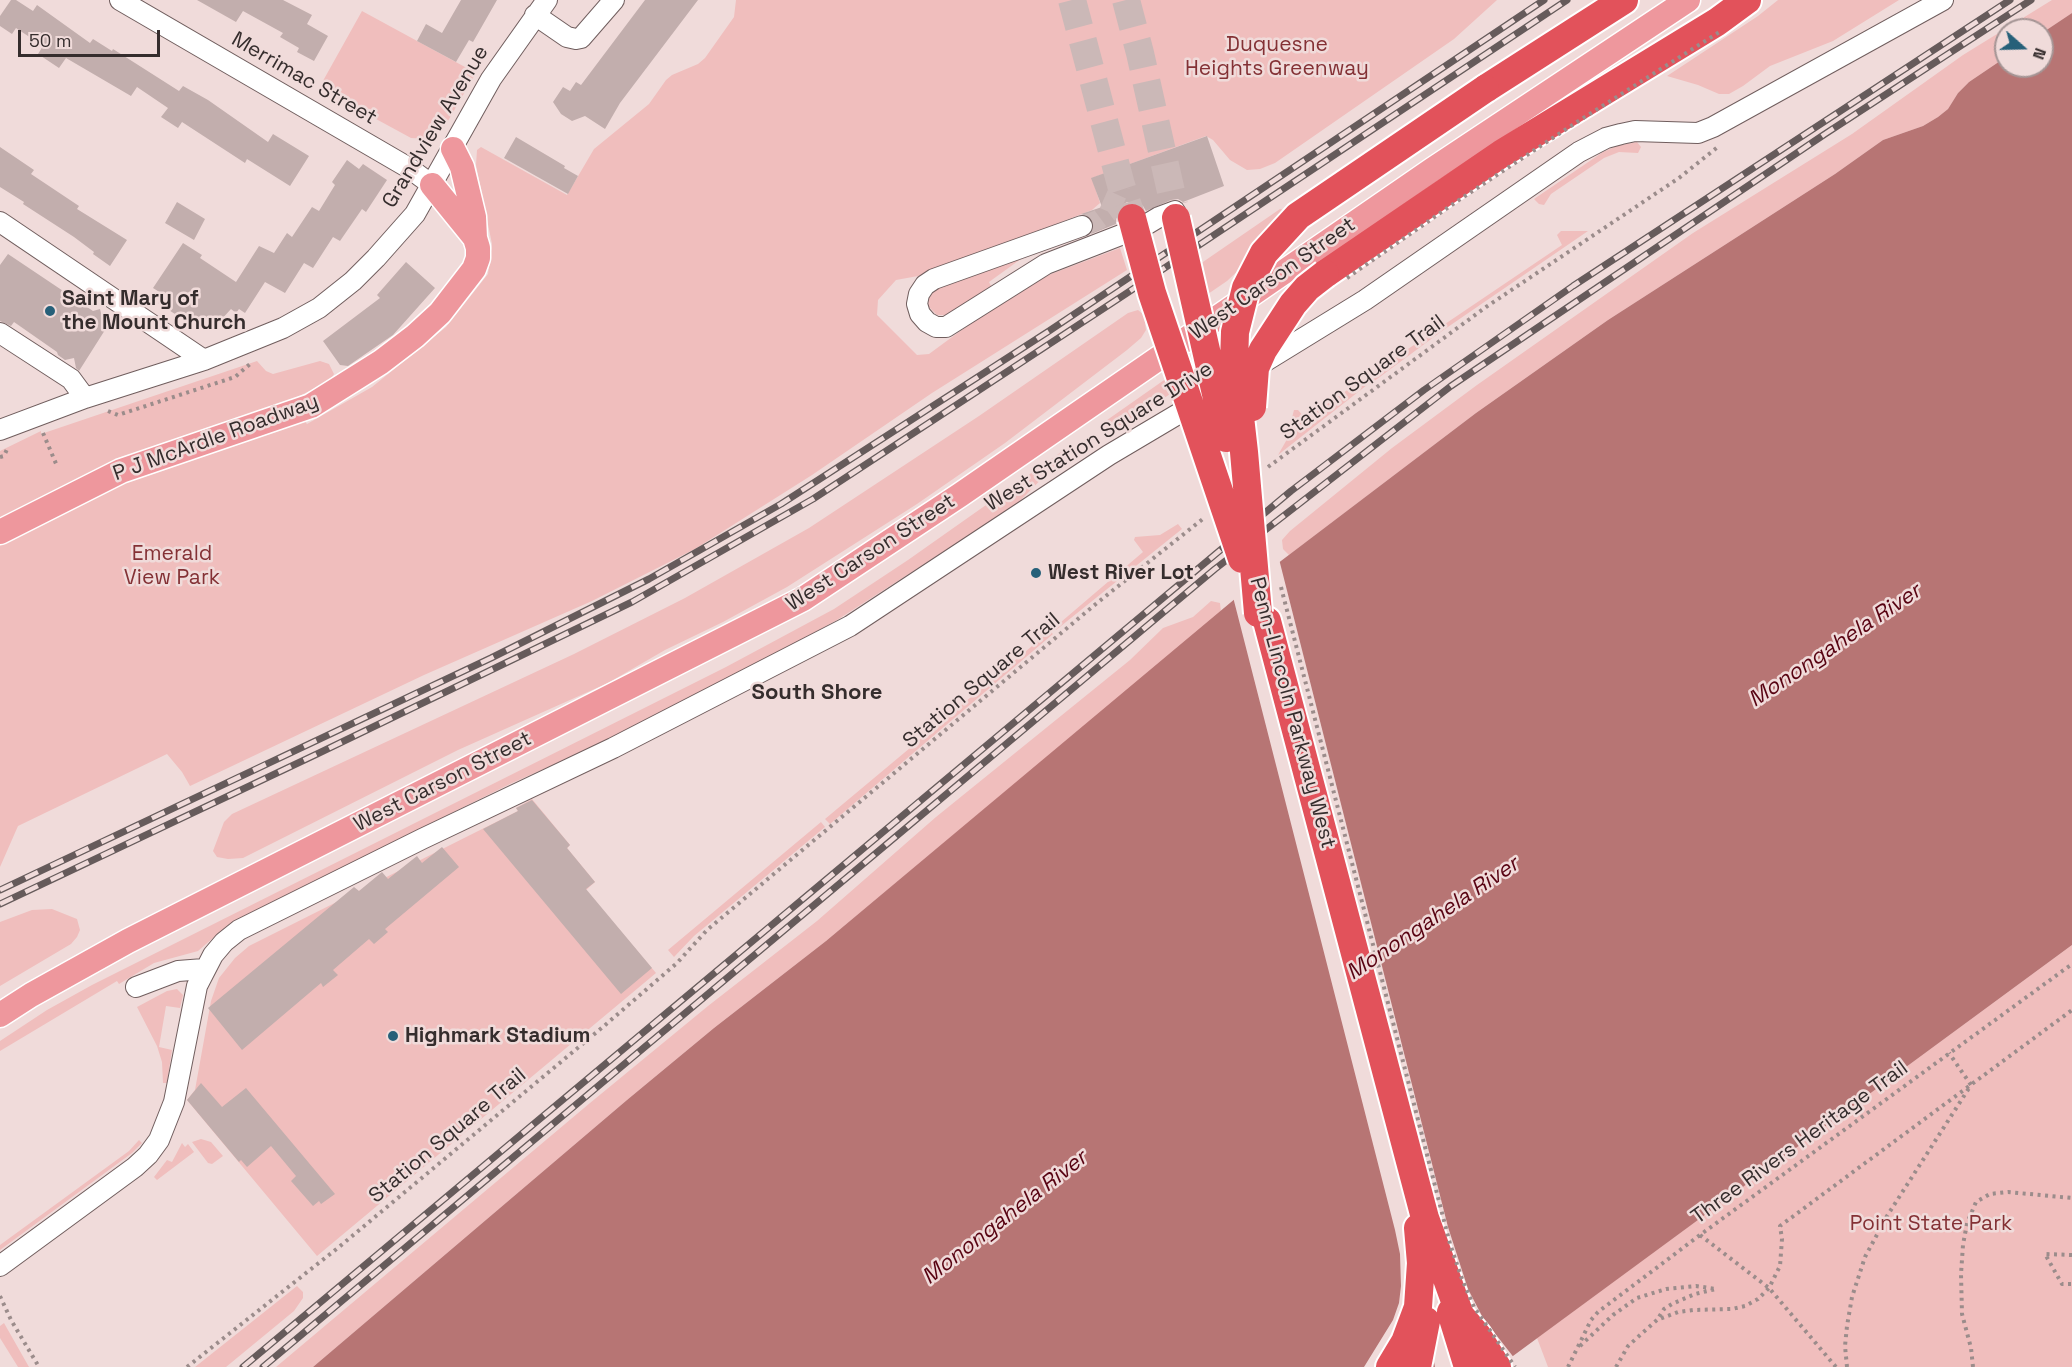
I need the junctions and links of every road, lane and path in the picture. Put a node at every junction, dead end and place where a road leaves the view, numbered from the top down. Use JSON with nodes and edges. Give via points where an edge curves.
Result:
{"nodes":[{"id":1,"x":120,"y":0,"type":"edge"},
{"id":2,"x":614,"y":0,"type":"edge"},
{"id":3,"x":1624,"y":0,"type":"edge"},
{"id":4,"x":1688,"y":0,"type":"edge"},
{"id":5,"x":1747,"y":0,"type":"edge"},
{"id":6,"x":1943,"y":0,"type":"edge"},
{"id":7,"x":543,"y":4,"type":"edge"},
{"id":8,"x":1719,"y":26,"type":"junction"},
{"id":9,"x":1720,"y":145,"type":"dead end"},
{"id":10,"x":453,"y":149,"type":"junction"},
{"id":11,"x":432,"y":185,"type":"junction"},
{"id":12,"x":1175,"y":211,"type":"joint"},
{"id":13,"x":1132,"y":218,"type":"tunnel mouth"},
{"id":14,"x":0,"y":222,"type":"edge"},
{"id":15,"x":1082,"y":226,"type":"tunnel mouth"},
{"id":16,"x":475,"y":237,"type":"junction"},
{"id":17,"x":1343,"y":281,"type":"dead end"},
{"id":18,"x":0,"y":333,"type":"edge"},
{"id":19,"x":204,"y":360,"type":"junction"},
{"id":20,"x":85,"y":398,"type":"junction"},
{"id":21,"x":0,"y":430,"type":"edge"},
{"id":22,"x":41,"y":430,"type":"dead end"},
{"id":23,"x":57,"y":466,"type":"dead end"},
{"id":24,"x":1261,"y":472,"type":"dead end"},
{"id":25,"x":1209,"y":514,"type":"dead end"},
{"id":26,"x":0,"y":532,"type":"edge"},
{"id":27,"x":1280,"y":584,"type":"dead end"},
{"id":28,"x":1263,"y":617,"type":"junction"},
{"id":29,"x":2072,"y":964,"type":"edge"},
{"id":30,"x":204,"y":969,"type":"junction"},
{"id":31,"x":136,"y":987,"type":"dead end"},
{"id":32,"x":2072,"y":1010,"type":"edge"},
{"id":33,"x":0,"y":1015,"type":"edge"},
{"id":34,"x":1948,"y":1053,"type":"junction"},
{"id":35,"x":1971,"y":1084,"type":"junction"},
{"id":36,"x":2072,"y":1198,"type":"edge"},
{"id":37,"x":1420,"y":1210,"type":"junction"},
{"id":38,"x":1700,"y":1235,"type":"junction"},
{"id":39,"x":2072,"y":1254,"type":"edge"},
{"id":40,"x":0,"y":1266,"type":"edge"},
{"id":41,"x":2072,"y":1284,"type":"edge"},
{"id":42,"x":1769,"y":1288,"type":"junction"},
{"id":43,"x":0,"y":1296,"type":"edge"},
{"id":44,"x":1460,"y":1315,"type":"junction"},
{"id":45,"x":1657,"y":1320,"type":"junction"},
{"id":46,"x":1578,"y":1348,"type":"junction"},
{"id":47,"x":1467,"y":1362,"type":"edge"},
{"id":48,"x":39,"y":1367,"type":"edge"},
{"id":49,"x":187,"y":1367,"type":"edge"},
{"id":50,"x":1390,"y":1367,"type":"edge"},
{"id":51,"x":1417,"y":1367,"type":"edge"},
{"id":52,"x":1497,"y":1367,"type":"edge"},
{"id":53,"x":1515,"y":1367,"type":"edge"},
{"id":54,"x":1568,"y":1367,"type":"edge"},
{"id":55,"x":1616,"y":1367,"type":"edge"},
{"id":56,"x":1836,"y":1367,"type":"edge"},
{"id":57,"x":1847,"y":1367,"type":"edge"},
{"id":58,"x":1973,"y":1367,"type":"edge"}],
"edges":[{"from":1,"to":11,"type":"street","name":"Merrimac Street"},
{"from":2,"to":7,"type":"street","via":[[576,39],[567,37]]},
{"from":3,"to":28,"type":"highway","bridge":true,"via":[[1298,216],[1270,245],[1239,309],[1234,364]]},
{"from":4,"to":33,"type":"main road","name":"West Carson Street","via":[[803,599],[128,941]]},
{"from":5,"to":8,"type":"highway"},
{"from":6,"to":30,"type":"street","name":"West Station Square Drive","via":[[1713,127],[1698,133],[1635,131],[1606,138],[1579,153],[1365,300],[1109,455],[850,626],[613,748],[250,925],[224,942]]},
{"from":7,"to":10,"type":"street","name":"Grandview Avenue","via":[[491,79]]},
{"from":8,"to":17,"type":"path","bridge":true},
{"from":8,"to":28,"type":"highway","bridge":true,"via":[[1501,154],[1325,274],[1307,288],[1282,319],[1263,350],[1253,381]]},
{"from":9,"to":24,"type":"path","name":"Station Square Trail","via":[[1679,178],[1486,307]]},
{"from":10,"to":11,"type":"street","name":"Grandview Avenue"},
{"from":10,"to":16,"type":"main road","name":"P J McArdle Roadway","via":[[462,167]]},
{"from":11,"to":16,"type":"main road"},
{"from":11,"to":19,"type":"street","name":"Grandview Avenue","via":[[415,214],[381,253],[319,308],[283,328]]},
{"from":12,"to":15,"type":"street","via":[[1046,264],[946,327],[936,327],[920,314],[919,294],[934,279]]},
{"from":12,"to":28,"type":"highway","name":"Penn-Lincoln Parkway West","bridge":true},
{"from":13,"to":28,"type":"highway","name":"Penn-Lincoln Parkway West","bridge":true,"via":[[1152,293]]},
{"from":14,"to":19,"type":"street"},
{"from":16,"to":26,"type":"main road","name":"P J McArdle Roadway","via":[[478,258],[474,269],[440,314],[381,362],[311,406],[121,471]]},
{"from":18,"to":20,"type":"street","via":[[71,379]]},
{"from":19,"to":20,"type":"street","name":"Grandview Avenue"},
{"from":20,"to":21,"type":"street","name":"Grandview Avenue"},
{"from":22,"to":23,"type":"path"},
{"from":25,"to":49,"type":"path","name":"Station Square Trail","via":[[707,930],[677,963],[604,1026],[339,1247]]},
{"from":27,"to":53,"type":"path","bridge":true,"via":[[1450,1244],[1474,1307]]},
{"from":28,"to":37,"type":"highway","name":"Penn-Lincoln Parkway West"},
{"from":29,"to":34,"type":"path","name":"Three Rivers Heritage Trail"},
{"from":30,"to":31,"type":"street","via":[[178,971]]},
{"from":30,"to":40,"type":"street","name":"West Station Square Drive","via":[[192,1005],[174,1102],[159,1140],[135,1167]]},
{"from":32,"to":35,"type":"path"},
{"from":34,"to":35,"type":"path"},
{"from":34,"to":38,"type":"path","name":"Three Rivers Heritage Trail"},
{"from":35,"to":42,"type":"path","via":[[1780,1226],[1780,1266]]},
{"from":35,"to":57,"type":"path","via":[[1865,1257],[1847,1326]]},
{"from":36,"to":58,"type":"path","via":[[2008,1192],[1990,1194],[1976,1202],[1967,1224],[1961,1274],[1962,1314]]},
{"from":37,"to":44,"type":"highway"},
{"from":37,"to":47,"type":"highway"},
{"from":37,"to":50,"type":"highway","via":[[1418,1307],[1405,1342]]},
{"from":37,"to":51,"type":"highway","via":[[1429,1254],[1428,1299]]},
{"from":38,"to":42,"type":"path"},
{"from":38,"to":46,"type":"path","name":"Three Rivers Heritage Trail","via":[[1598,1312]]},
{"from":39,"to":41,"type":"path","via":[[2045,1254],[2062,1284]]},
{"from":42,"to":45,"type":"path","via":[[1745,1306],[1678,1312]]},
{"from":42,"to":56,"type":"path"},
{"from":43,"to":48,"type":"path"},
{"from":44,"to":47,"type":"highway"},
{"from":44,"to":52,"type":"highway"},
{"from":45,"to":46,"type":"path","via":[[1672,1304],[1716,1289],[1666,1289],[1637,1298],[1612,1315]]},
{"from":45,"to":55,"type":"path","via":[[1628,1346]]},
{"from":46,"to":54,"type":"path","name":"Three Rivers Heritage Trail"}]}
